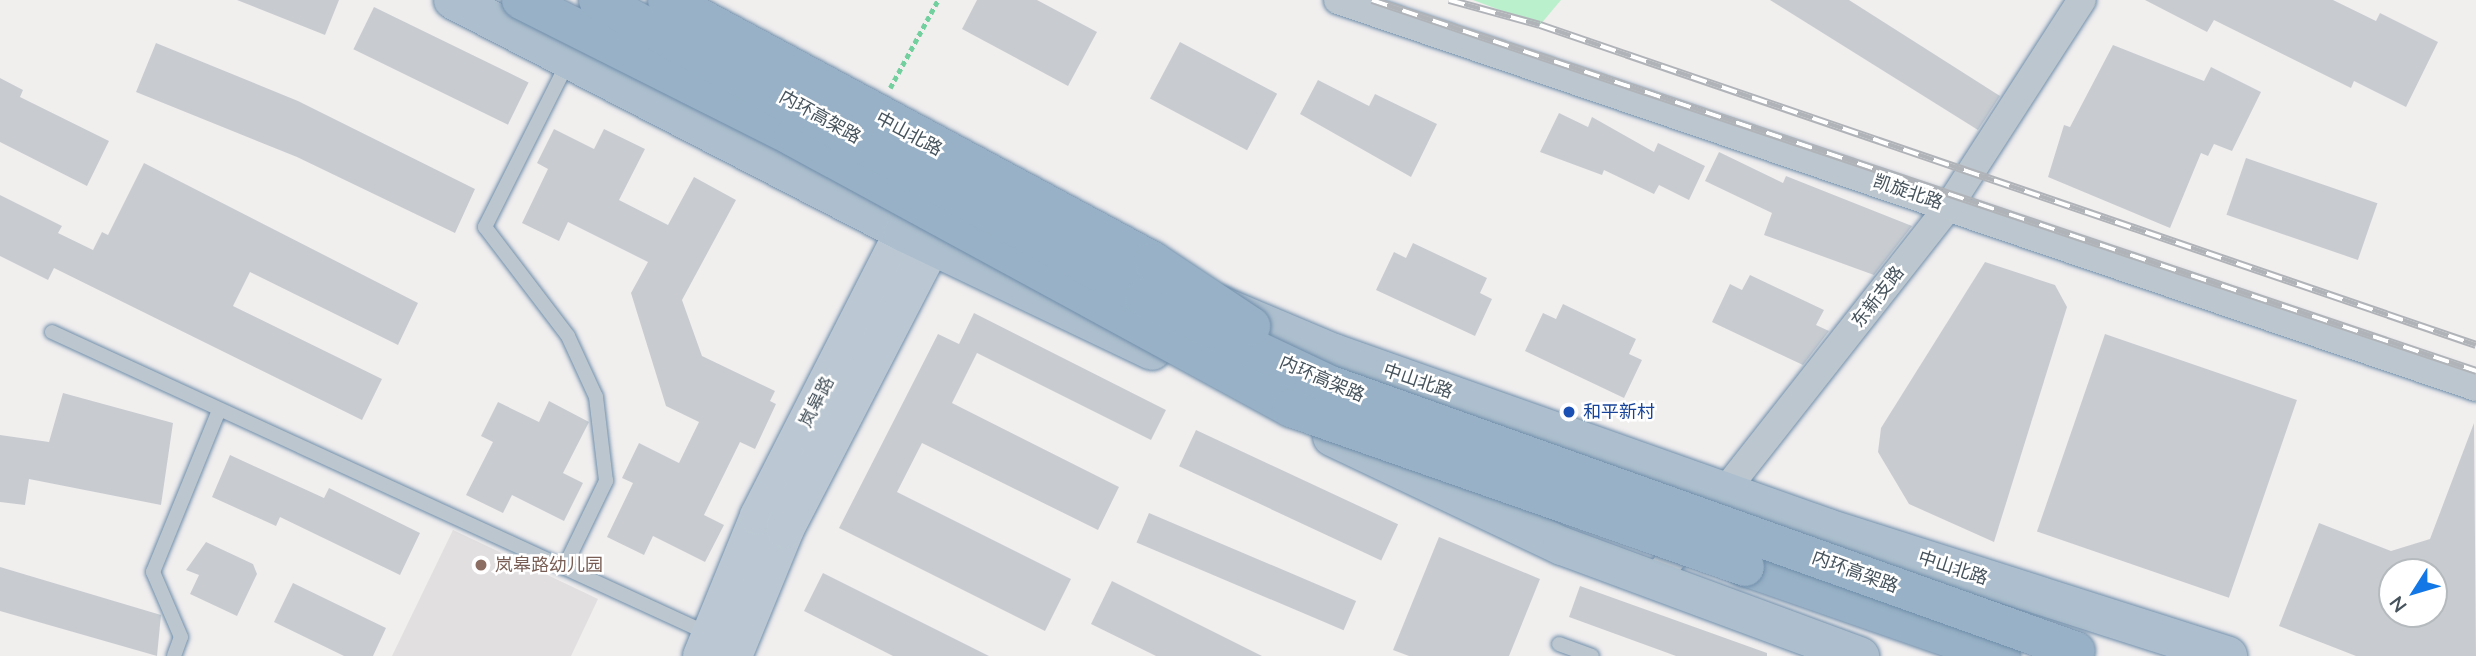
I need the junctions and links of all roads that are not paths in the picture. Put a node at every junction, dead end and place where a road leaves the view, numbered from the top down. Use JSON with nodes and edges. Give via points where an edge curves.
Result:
{"nodes":[{"id":1,"x":453,"y":0,"type":"edge"},
{"id":2,"x":520,"y":0,"type":"edge"},
{"id":3,"x":598,"y":0,"type":"edge"},
{"id":4,"x":653,"y":0,"type":"edge"},
{"id":5,"x":667,"y":0,"type":"edge"},
{"id":6,"x":1338,"y":0,"type":"edge"},
{"id":7,"x":2082,"y":0,"type":"edge"},
{"id":8,"x":570,"y":59,"type":"junction"},
{"id":9,"x":958,"y":162,"type":"junction"},
{"id":10,"x":1949,"y":206,"type":"junction"},
{"id":11,"x":917,"y":239,"type":"junction"},
{"id":12,"x":52,"y":332,"type":"dead end"},
{"id":13,"x":1328,"y":384,"type":"junction"},
{"id":14,"x":2476,"y":387,"type":"edge"},
{"id":15,"x":219,"y":410,"type":"junction"},
{"id":16,"x":1725,"y":491,"type":"junction"},
{"id":17,"x":1745,"y":566,"type":"junction"},
{"id":18,"x":564,"y":568,"type":"junction"},
{"id":19,"x":1654,"y":581,"type":"junction"},
{"id":20,"x":1559,"y":644,"type":"dead end"},
{"id":21,"x":1805,"y":647,"type":"edge"},
{"id":22,"x":715,"y":649,"type":"edge"},
{"id":23,"x":2089,"y":654,"type":"edge"},
{"id":24,"x":174,"y":656,"type":"edge"},
{"id":25,"x":1592,"y":656,"type":"edge"},
{"id":26,"x":1860,"y":656,"type":"edge"},
{"id":27,"x":1928,"y":656,"type":"edge"},
{"id":28,"x":2001,"y":656,"type":"edge"},
{"id":29,"x":2228,"y":656,"type":"edge"}],
"edges":[{"from":1,"to":8,"type":"main road"},
{"from":2,"to":17,"type":"highway","name":"内环高架路","bridge":true,"via":[[793,137],[1291,408]]},
{"from":3,"to":13,"type":"highway","name":"内环高架路","bridge":true,"via":[[1144,297]]},
{"from":4,"to":9,"type":"main road","name":"中山北路"},
{"from":5,"to":13,"type":"highway","bridge":true,"via":[[1153,261]]},
{"from":6,"to":10,"type":"street","name":"凯旋北路"},
{"from":7,"to":10,"type":"street","name":"东新支路"},
{"from":8,"to":11,"type":"main road"},
{"from":8,"to":18,"type":"lane","via":[[485,227],[568,336],[596,397],[606,481]]},
{"from":9,"to":11,"type":"main road","name":"岚皋路"},
{"from":9,"to":16,"type":"main road","name":"中山北路","via":[[1169,282],[1255,321]]},
{"from":10,"to":14,"type":"street","name":"凯旋北路"},
{"from":10,"to":16,"type":"street","name":"东新支路"},
{"from":11,"to":19,"type":"main road","via":[[1562,546]]},
{"from":11,"to":22,"type":"main road","name":"岚皋路","via":[[785,529]]},
{"from":12,"to":15,"type":"lane"},
{"from":13,"to":23,"type":"highway","name":"内环高架路","bridge":true},
{"from":15,"to":18,"type":"lane"},
{"from":15,"to":24,"type":"lane","via":[[153,572],[181,638]]},
{"from":16,"to":19,"type":"street","name":"东新支路"},
{"from":16,"to":29,"type":"main road","name":"中山北路"},
{"from":17,"to":27,"type":"highway"},
{"from":17,"to":28,"type":"highway","name":"内环高架路"},
{"from":18,"to":22,"type":"lane"},
{"from":19,"to":21,"type":"main road"},
{"from":20,"to":25,"type":"lane"},
{"from":21,"to":26,"type":"main road"}]}
